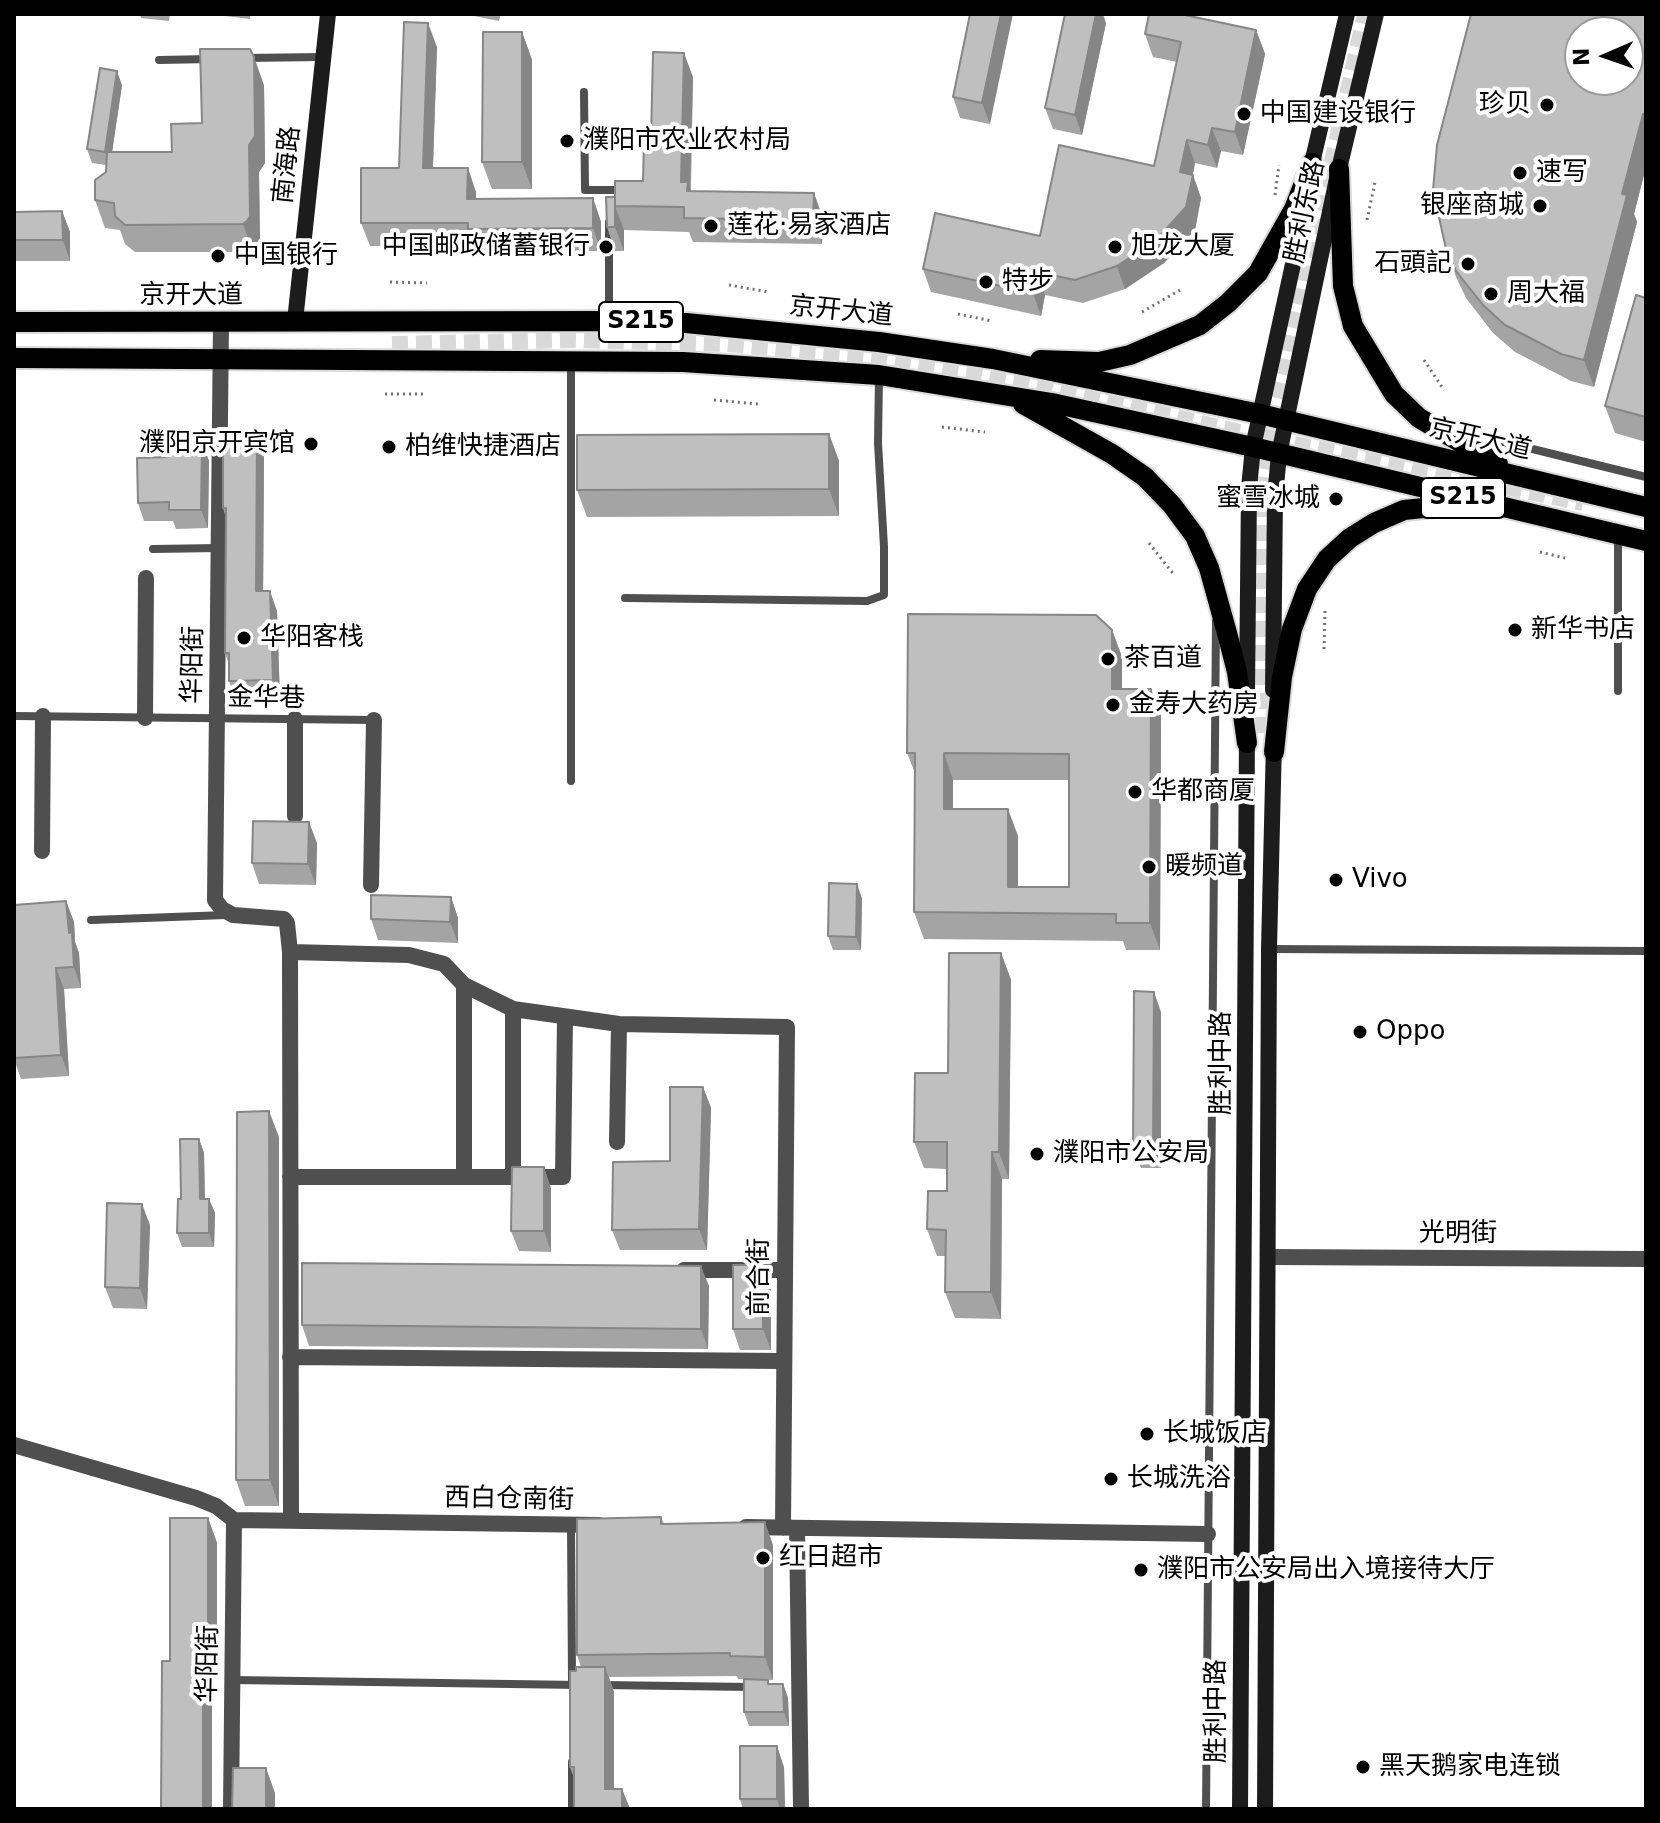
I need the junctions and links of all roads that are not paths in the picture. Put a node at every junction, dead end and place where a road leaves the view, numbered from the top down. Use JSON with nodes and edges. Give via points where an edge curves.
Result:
{"nodes":[{"id":1,"x":328,"y":14,"type":"edge"},
{"id":2,"x":1347,"y":14,"type":"edge"},
{"id":3,"x":1376,"y":14,"type":"edge"},
{"id":4,"x":324,"y":57,"type":"junction"},
{"id":5,"x":219,"y":59,"type":"edge"},
{"id":6,"x":234,"y":59,"type":"edge"},
{"id":7,"x":159,"y":60,"type":"dead end"},
{"id":8,"x":584,"y":92,"type":"dead end"},
{"id":9,"x":1312,"y":163,"type":"junction"},
{"id":10,"x":1339,"y":169,"type":"junction"},
{"id":11,"x":608,"y":190,"type":"junction"},
{"id":12,"x":628,"y":190,"type":"edge"},
{"id":13,"x":295,"y":321,"type":"junction"},
{"id":14,"x":609,"y":321,"type":"junction"},
{"id":15,"x":14,"y":322,"type":"edge"},
{"id":16,"x":221,"y":322,"type":"junction"},
{"id":17,"x":14,"y":358,"type":"edge"},
{"id":18,"x":993,"y":359,"type":"junction"},
{"id":19,"x":221,"y":360,"type":"junction"},
{"id":20,"x":571,"y":360,"type":"junction"},
{"id":21,"x":879,"y":375,"type":"junction"},
{"id":22,"x":1005,"y":395,"type":"junction"},
{"id":23,"x":1260,"y":414,"type":"junction"},
{"id":24,"x":1286,"y":421,"type":"junction"},
{"id":25,"x":1496,"y":440,"type":"dead end"},
{"id":26,"x":1253,"y":447,"type":"junction"},
{"id":27,"x":1279,"y":454,"type":"junction"},
{"id":28,"x":1519,"y":476,"type":"junction"},
{"id":29,"x":1646,"y":477,"type":"edge"},
{"id":30,"x":1480,"y":502,"type":"junction"},
{"id":31,"x":1646,"y":507,"type":"edge"},
{"id":32,"x":1618,"y":532,"type":"junction"},
{"id":33,"x":1646,"y":541,"type":"edge"},
{"id":34,"x":219,"y":548,"type":"junction"},
{"id":35,"x":153,"y":549,"type":"dead end"},
{"id":36,"x":146,"y":578,"type":"dead end"},
{"id":37,"x":1217,"y":596,"type":"junction"},
{"id":38,"x":625,"y":598,"type":"dead end"},
{"id":39,"x":1618,"y":691,"type":"dead end"},
{"id":40,"x":14,"y":716,"type":"edge"},
{"id":41,"x":43,"y":716,"type":"junction"},
{"id":42,"x":145,"y":718,"type":"junction"},
{"id":43,"x":217,"y":718,"type":"junction"},
{"id":44,"x":295,"y":719,"type":"junction"},
{"id":45,"x":374,"y":720,"type":"joint"},
{"id":46,"x":1247,"y":743,"type":"junction"},
{"id":47,"x":1274,"y":752,"type":"junction"},
{"id":48,"x":571,"y":781,"type":"dead end"},
{"id":49,"x":295,"y":816,"type":"dead end"},
{"id":50,"x":42,"y":851,"type":"dead end"},
{"id":51,"x":371,"y":885,"type":"dead end"},
{"id":52,"x":233,"y":915,"type":"junction"},
{"id":53,"x":91,"y":920,"type":"dead end"},
{"id":54,"x":1269,"y":949,"type":"junction"},
{"id":55,"x":1646,"y":951,"type":"edge"},
{"id":56,"x":290,"y":952,"type":"junction"},
{"id":57,"x":464,"y":985,"type":"junction"},
{"id":58,"x":513,"y":1009,"type":"junction"},
{"id":59,"x":565,"y":1017,"type":"junction"},
{"id":60,"x":619,"y":1024,"type":"junction"},
{"id":61,"x":617,"y":1142,"type":"dead end"},
{"id":62,"x":290,"y":1177,"type":"junction"},
{"id":63,"x":464,"y":1177,"type":"junction"},
{"id":64,"x":513,"y":1177,"type":"junction"},
{"id":65,"x":1269,"y":1257,"type":"junction"},
{"id":66,"x":1646,"y":1259,"type":"edge"},
{"id":67,"x":672,"y":1270,"type":"edge"},
{"id":68,"x":783,"y":1270,"type":"junction"},
{"id":69,"x":290,"y":1357,"type":"junction"},
{"id":70,"x":783,"y":1361,"type":"junction"},
{"id":71,"x":14,"y":1445,"type":"edge"},
{"id":72,"x":234,"y":1520,"type":"junction"},
{"id":73,"x":291,"y":1521,"type":"junction"},
{"id":74,"x":571,"y":1524,"type":"junction"},
{"id":75,"x":616,"y":1525,"type":"edge"},
{"id":76,"x":722,"y":1527,"type":"edge"},
{"id":77,"x":790,"y":1528,"type":"junction"},
{"id":78,"x":1208,"y":1534,"type":"junction"},
{"id":79,"x":232,"y":1680,"type":"junction"},
{"id":80,"x":572,"y":1684,"type":"junction"},
{"id":81,"x":769,"y":1687,"type":"edge"},
{"id":82,"x":572,"y":1700,"type":"edge"},
{"id":83,"x":572,"y":1747,"type":"edge"},
{"id":84,"x":231,"y":1809,"type":"edge"},
{"id":85,"x":572,"y":1809,"type":"edge"},
{"id":86,"x":801,"y":1809,"type":"edge"},
{"id":87,"x":1206,"y":1809,"type":"edge"},
{"id":88,"x":1240,"y":1809,"type":"edge"},
{"id":89,"x":1265,"y":1809,"type":"edge"}],
"edges":[{"from":1,"to":4,"type":"main road","name":"南海路"},
{"from":2,"to":9,"type":"main road","name":"胜利东路"},
{"from":3,"to":10,"type":"main road","name":"胜利东路"},
{"from":4,"to":6,"type":"lane"},
{"from":4,"to":13,"type":"main road","name":"南海路"},
{"from":5,"to":7,"type":"lane"},
{"from":8,"to":11,"type":"lane","via":[[585,190]]},
{"from":9,"to":18,"type":"main road","via":[[1294,209],[1258,273],[1200,325],[1130,355],[1099,362]]},
{"from":9,"to":23,"type":"main road","name":"胜利东路"},
{"from":10,"to":24,"type":"main road","name":"胜利东路"},
{"from":10,"to":28,"type":"main road","via":[[1343,286],[1353,326],[1372,362],[1419,418]]},
{"from":11,"to":12,"type":"lane"},
{"from":11,"to":14,"type":"lane"},
{"from":13,"to":14,"type":"main road","name":"京开大道","number":"S215"},
{"from":13,"to":16,"type":"main road","name":"京开大道","number":"S215"},
{"from":14,"to":18,"type":"main road","name":"京开大道","number":"S215","via":[[771,331]]},
{"from":15,"to":16,"type":"main road","name":"京开大道","number":"S215"},
{"from":16,"to":19,"type":"street","name":"华阳街"},
{"from":17,"to":19,"type":"main road","number":"S215"},
{"from":18,"to":23,"type":"main road","name":"京开大道","number":"S215"},
{"from":19,"to":20,"type":"main road","number":"S215"},
{"from":19,"to":34,"type":"street","name":"华阳街"},
{"from":20,"to":21,"type":"main road","number":"S215"},
{"from":20,"to":48,"type":"lane"},
{"from":21,"to":22,"type":"main road","number":"S215"},
{"from":21,"to":38,"type":"lane","via":[[884,595],[867,601]]},
{"from":22,"to":26,"type":"main road","number":"S215"},
{"from":22,"to":37,"type":"main road","via":[[1145,477],[1195,536]]},
{"from":23,"to":24,"type":"main road","name":"京开大道","number":"S215"},
{"from":23,"to":26,"type":"main road","name":"胜利中路"},
{"from":24,"to":27,"type":"main road","name":"胜利中路"},
{"from":24,"to":28,"type":"main road","name":"京开大道","number":"S215"},
{"from":25,"to":29,"type":"lane"},
{"from":26,"to":27,"type":"main road","number":"S215"},
{"from":26,"to":46,"type":"main road","name":"胜利中路"},
{"from":27,"to":30,"type":"main road","number":"S215"},
{"from":27,"to":47,"type":"main road","name":"胜利中路"},
{"from":28,"to":31,"type":"main road","name":"京开大道","number":"S215"},
{"from":30,"to":32,"type":"main road","number":"S215"},
{"from":30,"to":47,"type":"main road","via":[[1404,510],[1350,538],[1327,559],[1307,589],[1292,629]]},
{"from":32,"to":33,"type":"main road","number":"S215"},
{"from":32,"to":39,"type":"lane"},
{"from":34,"to":35,"type":"lane"},
{"from":34,"to":43,"type":"street","name":"华阳街"},
{"from":36,"to":42,"type":"street"},
{"from":37,"to":46,"type":"main road","via":[[1237,672]]},
{"from":37,"to":78,"type":"lane"},
{"from":40,"to":41,"type":"lane","name":"金华巷"},
{"from":41,"to":42,"type":"lane","name":"金华巷"},
{"from":41,"to":50,"type":"street"},
{"from":42,"to":43,"type":"lane","name":"金华巷"},
{"from":43,"to":44,"type":"lane","name":"金华巷"},
{"from":43,"to":52,"type":"street","name":"华阳街","via":[[215,900]]},
{"from":44,"to":45,"type":"lane","name":"金华巷"},
{"from":44,"to":49,"type":"street"},
{"from":45,"to":51,"type":"street"},
{"from":46,"to":88,"type":"main road","name":"胜利中路"},
{"from":47,"to":54,"type":"main road","name":"胜利中路"},
{"from":52,"to":53,"type":"lane"},
{"from":52,"to":56,"type":"street","via":[[284,919]]},
{"from":54,"to":55,"type":"lane"},
{"from":54,"to":65,"type":"main road","name":"胜利中路"},
{"from":56,"to":57,"type":"street","via":[[409,955],[444,964]]},
{"from":56,"to":62,"type":"street"},
{"from":57,"to":58,"type":"street"},
{"from":57,"to":63,"type":"street"},
{"from":58,"to":59,"type":"street"},
{"from":58,"to":64,"type":"street"},
{"from":59,"to":60,"type":"street"},
{"from":59,"to":64,"type":"street","via":[[563,1177]]},
{"from":60,"to":61,"type":"street"},
{"from":60,"to":68,"type":"street","name":"前合街","via":[[787,1027]]},
{"from":62,"to":63,"type":"street"},
{"from":62,"to":69,"type":"street","via":[[298,1268]]},
{"from":63,"to":64,"type":"street"},
{"from":65,"to":66,"type":"street","name":"光明街"},
{"from":65,"to":89,"type":"main road","name":"胜利中路"},
{"from":67,"to":68,"type":"street"},
{"from":68,"to":70,"type":"street","name":"前合街"},
{"from":69,"to":70,"type":"street"},
{"from":69,"to":73,"type":"street"},
{"from":70,"to":77,"type":"street","name":"前合街"},
{"from":71,"to":72,"type":"street","name":"西白仓南街","via":[[196,1498]]},
{"from":72,"to":73,"type":"street","name":"西白仓南街"},
{"from":72,"to":79,"type":"street","name":"华阳街"},
{"from":73,"to":74,"type":"street","name":"西白仓南街"},
{"from":74,"to":75,"type":"street","name":"西白仓南街"},
{"from":74,"to":80,"type":"lane"},
{"from":76,"to":77,"type":"street"},
{"from":77,"to":78,"type":"street"},
{"from":77,"to":86,"type":"street","name":"前合街","via":[[792,1687]]},
{"from":78,"to":87,"type":"lane"},
{"from":79,"to":80,"type":"lane"},
{"from":79,"to":84,"type":"street","name":"华阳街"},
{"from":80,"to":81,"type":"lane"},
{"from":80,"to":82,"type":"lane"},
{"from":83,"to":85,"type":"lane"}]}
